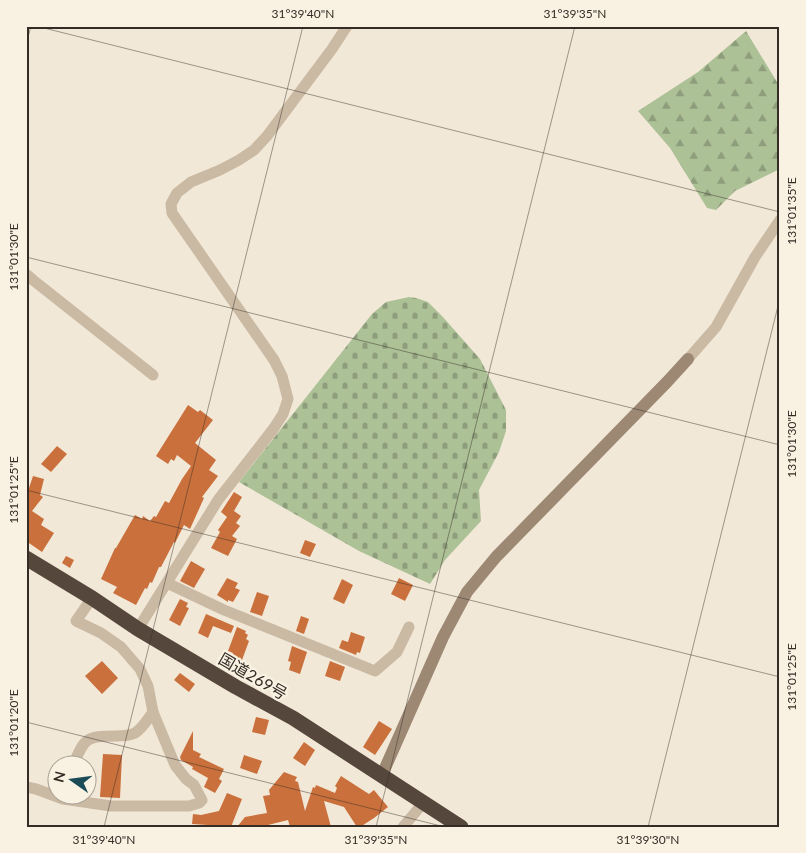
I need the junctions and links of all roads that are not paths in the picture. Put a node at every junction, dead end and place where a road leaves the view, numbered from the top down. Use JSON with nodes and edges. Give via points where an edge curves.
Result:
{"nodes":[{"id":1,"x":347,"y":26,"type":"edge"},
{"id":2,"x":780,"y":220,"type":"edge"},
{"id":3,"x":28,"y":280,"type":"edge"},
{"id":4,"x":688,"y":360,"type":"joint"},
{"id":5,"x":153,"y":375,"type":"dead end"},
{"id":6,"x":26,"y":558,"type":"edge"},
{"id":7,"x":167,"y":583,"type":"junction"},
{"id":8,"x":92,"y":598,"type":"junction"},
{"id":9,"x":409,"y":627,"type":"dead end"},
{"id":10,"x":138,"y":629,"type":"junction"},
{"id":11,"x":153,"y":712,"type":"junction"},
{"id":12,"x":77,"y":756,"type":"edge"},
{"id":13,"x":382,"y":775,"type":"junction"},
{"id":14,"x":26,"y":787,"type":"edge"},
{"id":15,"x":48,"y":792,"type":"edge"},
{"id":16,"x":424,"y":802,"type":"junction"},
{"id":17,"x":98,"y":804,"type":"edge"},
{"id":18,"x":403,"y":827,"type":"edge"},
{"id":19,"x":460,"y":827,"type":"edge"}],
"edges":[{"from":1,"to":7,"type":"street","via":[[254,150],[191,182],[177,193],[171,204],[172,213],[274,360],[288,399],[274,428],[218,500]]},
{"from":2,"to":4,"type":"street","via":[[716,327]]},
{"from":3,"to":5,"type":"street"},
{"from":4,"to":13,"type":"street","via":[[496,557],[467,592],[443,637]]},
{"from":6,"to":8,"type":"highway","name":"国道269号"},
{"from":7,"to":9,"type":"street","via":[[224,610],[375,671],[397,652]]},
{"from":7,"to":10,"type":"street"},
{"from":8,"to":10,"type":"highway","name":"国道269号"},
{"from":8,"to":11,"type":"street","via":[[76,621],[121,647],[140,669],[148,686]]},
{"from":10,"to":13,"type":"highway","name":"国道269号","via":[[293,718]]},
{"from":11,"to":12,"type":"street","via":[[135,733],[88,739]]},
{"from":11,"to":17,"type":"street","via":[[175,765],[194,785],[202,800],[189,806]]},
{"from":13,"to":16,"type":"highway","name":"国道269号"},
{"from":14,"to":15,"type":"street"},
{"from":16,"to":18,"type":"street"},
{"from":16,"to":19,"type":"highway","name":"国道269号"}]}
